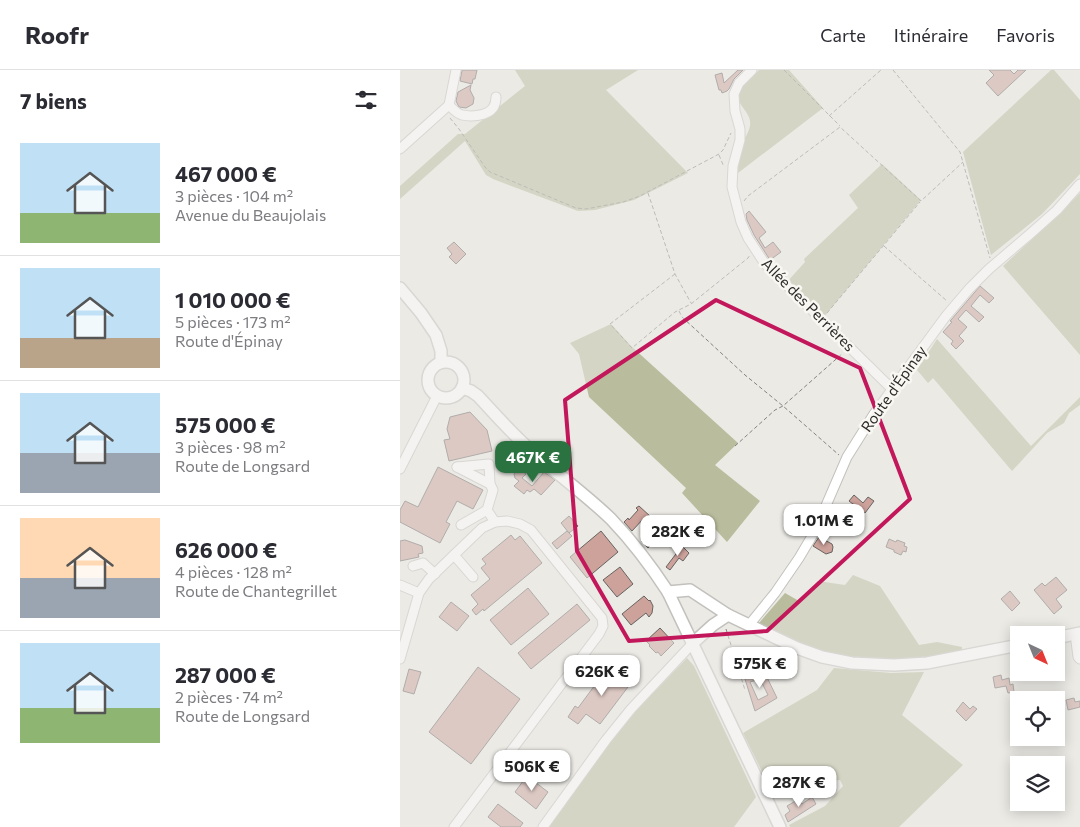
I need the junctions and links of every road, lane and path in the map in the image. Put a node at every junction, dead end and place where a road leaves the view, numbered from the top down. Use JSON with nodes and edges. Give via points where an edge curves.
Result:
{"nodes":[{"id":1,"x":456,"y":70,"type":"edge"},
{"id":2,"x":752,"y":70,"type":"edge"},
{"id":3,"x":784,"y":70,"type":"edge"},
{"id":4,"x":881,"y":70,"type":"edge"},
{"id":5,"x":893,"y":70,"type":"edge"},
{"id":6,"x":496,"y":96,"type":"dead end"},
{"id":7,"x":446,"y":107,"type":"junction"},
{"id":8,"x":829,"y":116,"type":"junction"},
{"id":9,"x":840,"y":127,"type":"junction"},
{"id":10,"x":732,"y":131,"type":"dead end"},
{"id":11,"x":400,"y":149,"type":"edge"},
{"id":12,"x":963,"y":162,"type":"junction"},
{"id":13,"x":1080,"y":184,"type":"edge"},
{"id":14,"x":648,"y":192,"type":"junction"},
{"id":15,"x":921,"y":201,"type":"junction"},
{"id":16,"x":737,"y":206,"type":"junction"},
{"id":17,"x":883,"y":246,"type":"junction"},
{"id":18,"x":754,"y":248,"type":"junction"},
{"id":19,"x":994,"y":264,"type":"junction"},
{"id":20,"x":674,"y":274,"type":"junction"},
{"id":21,"x":400,"y":288,"type":"edge"},
{"id":22,"x":691,"y":304,"type":"junction"},
{"id":23,"x":954,"y":307,"type":"junction"},
{"id":24,"x":679,"y":310,"type":"junction"},
{"id":25,"x":821,"y":320,"type":"junction"},
{"id":26,"x":850,"y":348,"type":"junction"},
{"id":27,"x":441,"y":362,"type":"junction"},
{"id":28,"x":462,"y":388,"type":"junction"},
{"id":29,"x":892,"y":389,"type":"junction"},
{"id":30,"x":437,"y":396,"type":"junction"},
{"id":31,"x":783,"y":406,"type":"junction"},
{"id":32,"x":735,"y":446,"type":"dead end"},
{"id":33,"x":846,"y":459,"type":"junction"},
{"id":34,"x":400,"y":469,"type":"edge"},
{"id":35,"x":490,"y":484,"type":"dead end"},
{"id":36,"x":487,"y":510,"type":"junction"},
{"id":37,"x":495,"y":522,"type":"junction"},
{"id":38,"x":461,"y":525,"type":"dead end"},
{"id":39,"x":454,"y":555,"type":"junction"},
{"id":40,"x":413,"y":566,"type":"dead end"},
{"id":41,"x":435,"y":574,"type":"junction"},
{"id":42,"x":473,"y":577,"type":"dead end"},
{"id":43,"x":400,"y":585,"type":"edge"},
{"id":44,"x":668,"y":592,"type":"junction"},
{"id":45,"x":419,"y":594,"type":"junction"},
{"id":46,"x":726,"y":616,"type":"junction"},
{"id":47,"x":749,"y":625,"type":"junction"},
{"id":48,"x":1078,"y":634,"type":"edge"},
{"id":49,"x":1065,"y":636,"type":"edge"},
{"id":50,"x":692,"y":643,"type":"junction"},
{"id":51,"x":1010,"y":647,"type":"edge"},
{"id":52,"x":400,"y":659,"type":"edge"},
{"id":53,"x":1080,"y":660,"type":"edge"},
{"id":54,"x":745,"y":690,"type":"dead end"},
{"id":55,"x":454,"y":827,"type":"edge"},
{"id":56,"x":543,"y":827,"type":"edge"},
{"id":57,"x":780,"y":827,"type":"edge"}],
"edges":[{"from":1,"to":7,"type":"street"},
{"from":2,"to":16,"type":"street","name":"Allée des Perrières","via":[[739,83],[734,94],[740,128],[732,187]]},
{"from":3,"to":8,"type":"path"},
{"from":4,"to":8,"type":"path"},
{"from":5,"to":12,"type":"path","via":[[960,152]]},
{"from":6,"to":7,"type":"street","via":[[494,107],[488,113],[464,115]]},
{"from":7,"to":11,"type":"street"},
{"from":7,"to":14,"type":"path","via":[[490,172],[576,208],[623,202]]},
{"from":8,"to":9,"type":"path"},
{"from":9,"to":15,"type":"path"},
{"from":9,"to":16,"type":"path"},
{"from":10,"to":14,"type":"path","via":[[719,154]]},
{"from":12,"to":15,"type":"path"},
{"from":12,"to":19,"type":"path"},
{"from":13,"to":19,"type":"street","name":"Route d'Épinay","via":[[1057,210]]},
{"from":14,"to":20,"type":"path"},
{"from":15,"to":17,"type":"path"},
{"from":16,"to":18,"type":"street","name":"Allée des Perrières"},
{"from":17,"to":23,"type":"path"},
{"from":17,"to":25,"type":"path"},
{"from":18,"to":22,"type":"path","via":[[748,258]]},
{"from":18,"to":25,"type":"street","name":"Allée des Perrières","via":[[765,264]]},
{"from":19,"to":23,"type":"street","name":"Route d'Épinay"},
{"from":20,"to":22,"type":"path"},
{"from":20,"to":24,"type":"path","via":[[610,324],[632,348]]},
{"from":21,"to":27,"type":"main road","via":[[436,335]]},
{"from":22,"to":24,"type":"path"},
{"from":23,"to":29,"type":"street","name":"Route d'Épinay"},
{"from":24,"to":31,"type":"path","via":[[682,317]]},
{"from":25,"to":26,"type":"street","name":"Allée des Perrières"},
{"from":26,"to":29,"type":"street","name":"Allée des Perrières"},
{"from":26,"to":31,"type":"path"},
{"from":27,"to":28,"type":"main road","via":[[448,361],[460,368],[464,381]]},
{"from":27,"to":30,"type":"main road","via":[[434,365],[427,380]]},
{"from":28,"to":30,"type":"main road","via":[[456,395]]},
{"from":28,"to":44,"type":"main road","via":[[478,396],[524,444],[593,502],[632,543]]},
{"from":29,"to":33,"type":"street","name":"Route d'Épinay"},
{"from":30,"to":34,"type":"street"},
{"from":31,"to":32,"type":"path"},
{"from":31,"to":33,"type":"path","via":[[836,454]]},
{"from":33,"to":47,"type":"street","name":"Route d'Épinay","via":[[815,531],[775,594]]},
{"from":35,"to":36,"type":"street","via":[[493,490]]},
{"from":36,"to":37,"type":"street"},
{"from":36,"to":38,"type":"street"},
{"from":37,"to":39,"type":"street","via":[[482,528]]},
{"from":37,"to":55,"type":"street","via":[[508,521],[531,530],[602,618],[603,626]]},
{"from":39,"to":41,"type":"street"},
{"from":39,"to":42,"type":"street"},
{"from":40,"to":41,"type":"street","via":[[423,563]]},
{"from":41,"to":45,"type":"street"},
{"from":43,"to":45,"type":"street"},
{"from":44,"to":46,"type":"main road","via":[[690,590]]},
{"from":44,"to":50,"type":"main road"},
{"from":45,"to":52,"type":"street"},
{"from":46,"to":47,"type":"main road"},
{"from":46,"to":50,"type":"main road"},
{"from":46,"to":54,"type":"path"},
{"from":47,"to":51,"type":"main road","via":[[822,657],[852,663],[928,663]]},
{"from":48,"to":49,"type":"main road"},
{"from":48,"to":53,"type":"street"},
{"from":50,"to":56,"type":"street","via":[[631,709]]},
{"from":50,"to":57,"type":"main road"}]}
